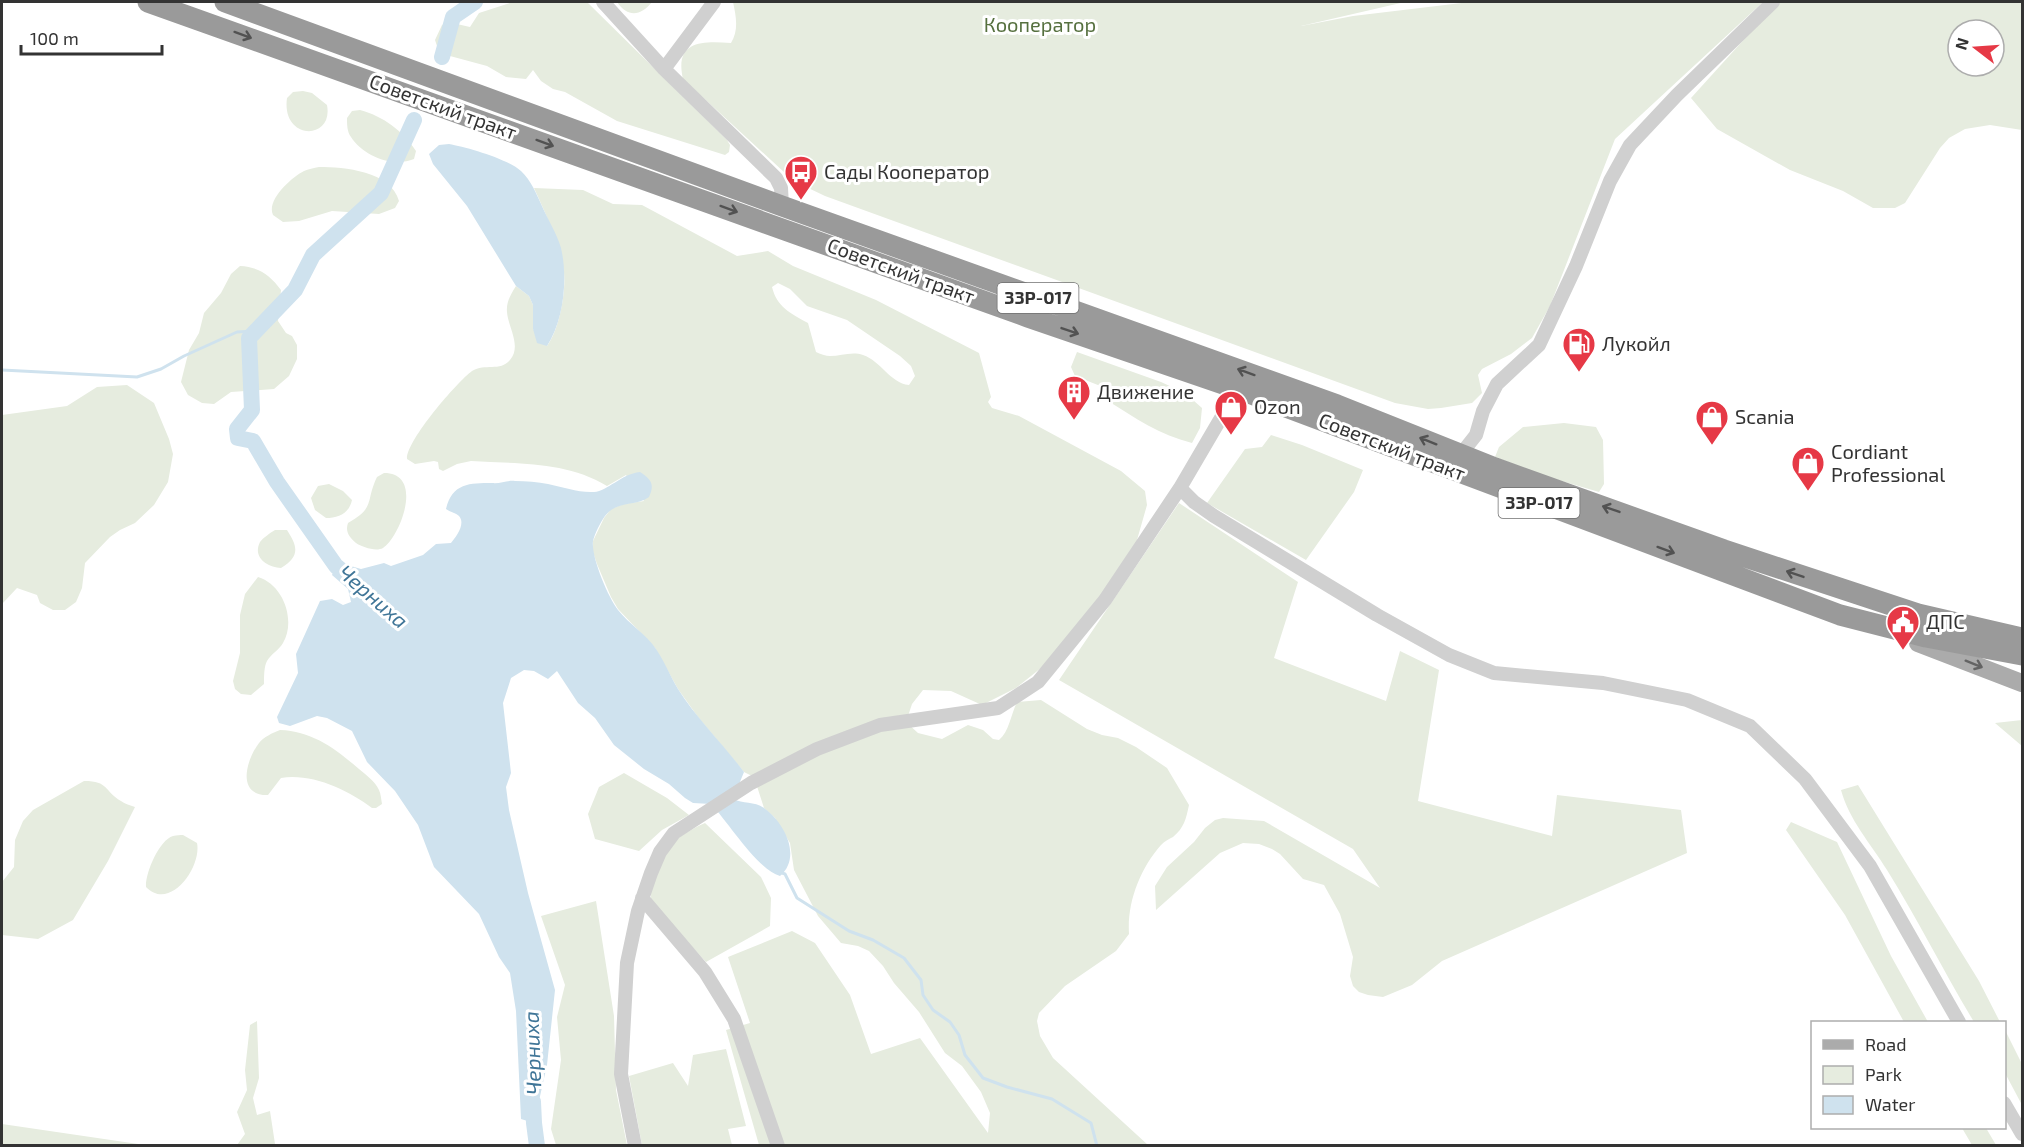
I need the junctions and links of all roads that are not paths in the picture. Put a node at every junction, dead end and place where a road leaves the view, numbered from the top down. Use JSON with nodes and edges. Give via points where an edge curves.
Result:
{"nodes":[{"id":1,"x":148,"y":2,"type":"edge"},
{"id":2,"x":225,"y":2,"type":"edge"},
{"id":3,"x":603,"y":2,"type":"edge"},
{"id":4,"x":714,"y":2,"type":"edge"},
{"id":5,"x":1773,"y":2,"type":"edge"},
{"id":6,"x":664,"y":69,"type":"junction"},
{"id":7,"x":782,"y":206,"type":"junction"},
{"id":8,"x":1238,"y":389,"type":"junction"},
{"id":9,"x":1461,"y":454,"type":"junction"},
{"id":10,"x":1180,"y":488,"type":"junction"},
{"id":11,"x":1840,"y":615,"type":"junction"},
{"id":12,"x":2022,"y":638,"type":"edge"},
{"id":13,"x":2022,"y":655,"type":"edge"},
{"id":14,"x":2022,"y":683,"type":"edge"},
{"id":15,"x":642,"y":898,"type":"junction"},
{"id":16,"x":1958,"y":1021,"type":"edge"},
{"id":17,"x":2006,"y":1106,"type":"edge"},
{"id":18,"x":2022,"y":1134,"type":"edge"},
{"id":19,"x":635,"y":1146,"type":"edge"},
{"id":20,"x":777,"y":1146,"type":"edge"}],
"edges":[{"from":1,"to":8,"type":"highway","name":"Советский тракт","number":"33Р-017","one_way":true},
{"from":2,"to":7,"type":"highway","name":"Советский тракт","number":"33Р-017"},
{"from":3,"to":6,"type":"street"},
{"from":4,"to":6,"type":"street"},
{"from":5,"to":9,"type":"street","via":[[1630,145],[1610,181],[1539,345],[1497,384],[1476,435]]},
{"from":6,"to":7,"type":"street","via":[[776,178]]},
{"from":9,"to":7,"type":"highway","name":"Советский тракт","number":"33Р-017","one_way":true,"via":[[1337,405]]},
{"from":8,"to":10,"type":"street"},
{"from":8,"to":11,"type":"highway","name":"Советский тракт","number":"33Р-017","one_way":true},
{"from":12,"to":9,"type":"highway","name":"Советский тракт","number":"33Р-017","one_way":true,"via":[[1918,614],[1850,593]]},
{"from":10,"to":15,"type":"street","via":[[1105,600],[1038,681],[998,708],[879,725],[765,775],[674,832],[660,852]]},
{"from":10,"to":16,"type":"street","via":[[1214,516],[1449,656],[1494,673],[1604,683],[1687,700],[1750,726],[1804,779],[1869,866]]},
{"from":11,"to":13,"type":"highway","number":"33Р-017"},
{"from":11,"to":14,"type":"main road","name":"Советский тракт","one_way":true},
{"from":15,"to":19,"type":"street","via":[[627,963],[621,1074]]},
{"from":15,"to":20,"type":"street","via":[[705,972],[734,1019]]},
{"from":17,"to":18,"type":"street"}]}
